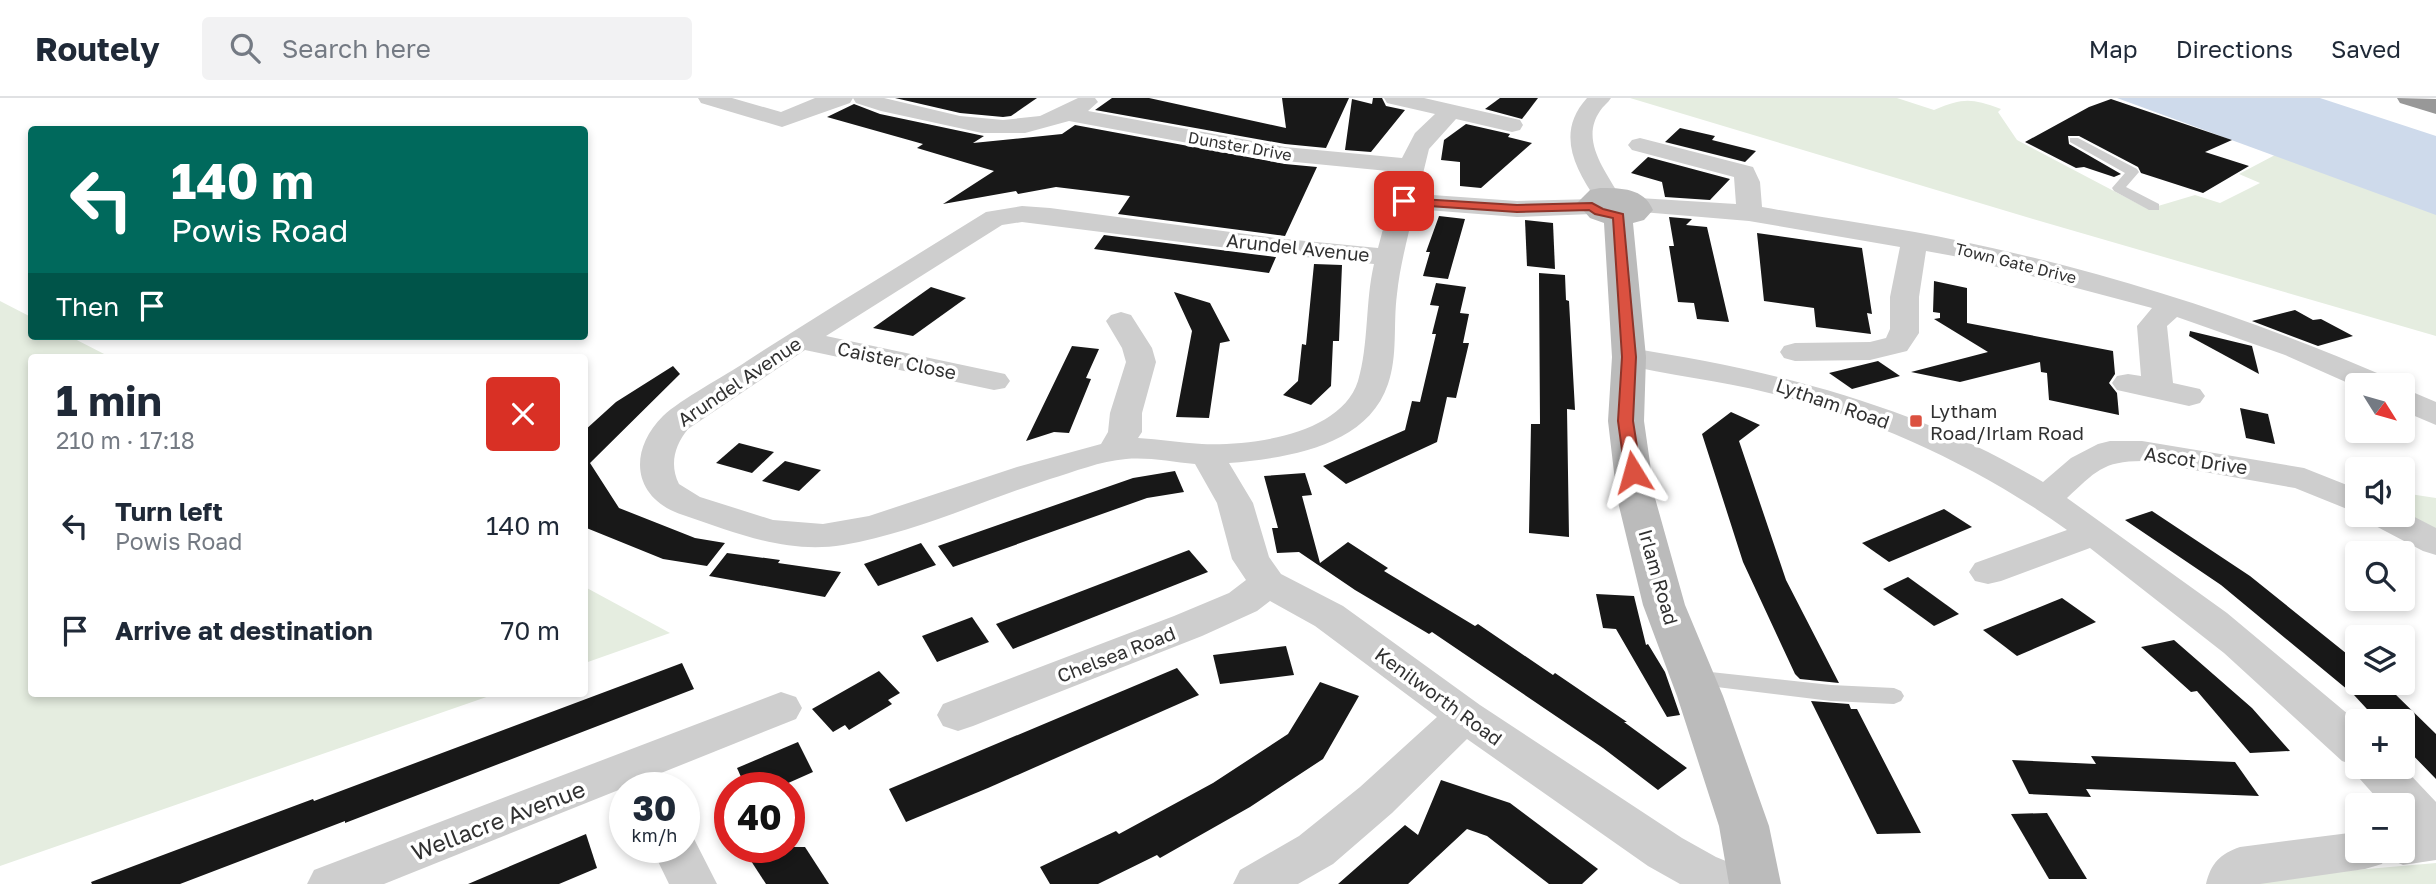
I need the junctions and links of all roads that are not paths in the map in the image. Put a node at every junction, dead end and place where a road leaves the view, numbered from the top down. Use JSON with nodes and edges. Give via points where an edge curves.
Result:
{"nodes":[{"id":1,"x":709,"y":98,"type":"edge"},
{"id":2,"x":842,"y":98,"type":"edge"},
{"id":3,"x":864,"y":98,"type":"edge"},
{"id":4,"x":1093,"y":98,"type":"edge"},
{"id":5,"x":1395,"y":98,"type":"edge"},
{"id":6,"x":1600,"y":98,"type":"edge"},
{"id":7,"x":2409,"y":98,"type":"edge"},
{"id":8,"x":2436,"y":107,"type":"edge"},
{"id":9,"x":1451,"y":111,"type":"junction"},
{"id":10,"x":1069,"y":114,"type":"junction"},
{"id":11,"x":1504,"y":121,"type":"dead end"},
{"id":12,"x":2074,"y":140,"type":"dead end"},
{"id":13,"x":1640,"y":145,"type":"dead end"},
{"id":14,"x":1411,"y":166,"type":"junction"},
{"id":15,"x":1404,"y":201,"type":"junction"},
{"id":16,"x":1614,"y":206,"type":"junction"},
{"id":17,"x":2154,"y":207,"type":"dead end"},
{"id":18,"x":1749,"y":213,"type":"junction"},
{"id":19,"x":1914,"y":241,"type":"junction"},
{"id":20,"x":1389,"y":257,"type":"junction"},
{"id":21,"x":2172,"y":306,"type":"junction"},
{"id":22,"x":1133,"y":328,"type":"dead end"},
{"id":23,"x":800,"y":340,"type":"junction"},
{"id":24,"x":1798,"y":345,"type":"dead end"},
{"id":25,"x":1629,"y":357,"type":"junction"},
{"id":26,"x":2351,"y":373,"type":"edge"},
{"id":27,"x":985,"y":374,"type":"dead end"},
{"id":28,"x":2189,"y":396,"type":"dead end"},
{"id":29,"x":2415,"y":404,"type":"edge"},
{"id":30,"x":2436,"y":415,"type":"edge"},
{"id":31,"x":1113,"y":451,"type":"junction"},
{"id":32,"x":1207,"y":454,"type":"junction"},
{"id":33,"x":2345,"y":496,"type":"edge"},
{"id":34,"x":2045,"y":499,"type":"junction"},
{"id":35,"x":2406,"y":527,"type":"edge"},
{"id":36,"x":2095,"y":533,"type":"junction"},
{"id":37,"x":2436,"y":543,"type":"edge"},
{"id":38,"x":1988,"y":572,"type":"dead end"},
{"id":39,"x":1268,"y":583,"type":"junction"},
{"id":40,"x":1692,"y":677,"type":"junction"},
{"id":41,"x":1894,"y":696,"type":"dead end"},
{"id":42,"x":781,"y":708,"type":"dead end"},
{"id":43,"x":958,"y":715,"type":"dead end"},
{"id":44,"x":1465,"y":716,"type":"junction"},
{"id":45,"x":2345,"y":736,"type":"edge"},
{"id":46,"x":650,"y":772,"type":"edge"},
{"id":47,"x":2387,"y":779,"type":"edge"},
{"id":48,"x":609,"y":788,"type":"edge"},
{"id":49,"x":2436,"y":833,"type":"edge"},
{"id":50,"x":2436,"y":841,"type":"edge"},
{"id":51,"x":2415,"y":844,"type":"edge"},
{"id":52,"x":2345,"y":853,"type":"edge"},
{"id":53,"x":682,"y":863,"type":"edge"},
{"id":54,"x":331,"y":884,"type":"edge"},
{"id":55,"x":693,"y":884,"type":"edge"},
{"id":56,"x":1257,"y":884,"type":"edge"},
{"id":57,"x":1731,"y":884,"type":"edge"},
{"id":58,"x":1755,"y":884,"type":"edge"},
{"id":59,"x":2230,"y":884,"type":"edge"}],
"edges":[{"from":1,"to":2,"type":"street","via":[[782,120]]},
{"from":3,"to":10,"type":"street","name":"Dunster Drive","via":[[979,128],[1022,127]]},
{"from":4,"to":10,"type":"street","name":"Dunster Drive"},
{"from":5,"to":9,"type":"street"},
{"from":6,"to":16,"type":"street","name":"Irlam Road","via":[[1588,110],[1579,143],[1583,158]]},
{"from":7,"to":8,"type":"highway"},
{"from":9,"to":11,"type":"street"},
{"from":9,"to":14,"type":"street","name":"Arundel Avenue","via":[[1423,139]]},
{"from":10,"to":14,"type":"street","name":"Dunster Drive","via":[[1285,155]]},
{"from":12,"to":17,"type":"lane","via":[[2133,172],[2118,188]]},
{"from":13,"to":18,"type":"street","via":[[1744,172]]},
{"from":14,"to":15,"type":"street","name":"Arundel Avenue"},
{"from":15,"to":16,"type":"street","name":"Town Gate Drive","via":[[1517,209]]},
{"from":15,"to":20,"type":"street","name":"Arundel Avenue"},
{"from":16,"to":18,"type":"street","name":"Town Gate Drive"},
{"from":16,"to":25,"type":"street","name":"Irlam Road"},
{"from":18,"to":19,"type":"street","name":"Town Gate Drive"},
{"from":19,"to":21,"type":"street","name":"Town Gate Drive","via":[[2113,287]]},
{"from":19,"to":24,"type":"street","via":[[1903,339],[1894,347],[1875,351]]},
{"from":20,"to":23,"type":"street","name":"Arundel Avenue","via":[[1050,216],[1008,215],[983,224]]},
{"from":20,"to":32,"type":"street","name":"Arundel Avenue","via":[[1379,368],[1361,406],[1345,422],[1304,439]]},
{"from":21,"to":26,"type":"street","name":"Town Gate Drive"},
{"from":21,"to":28,"type":"street","via":[[2152,326],[2143,386]]},
{"from":22,"to":31,"type":"street","via":[[1141,362],[1125,432]]},
{"from":23,"to":27,"type":"street","name":"Caister Close"},
{"from":23,"to":31,"type":"street","name":"Arundel Avenue","via":[[676,422],[661,440],[656,460],[658,480],[666,492],[680,502],[771,532],[803,537],[840,534]]},
{"from":25,"to":34,"type":"street","name":"Lytham Road","via":[[1733,373],[1844,405],[1967,455]]},
{"from":25,"to":40,"type":"street","name":"Irlam Road","via":[[1626,421],[1636,498],[1664,605]]},
{"from":29,"to":30,"type":"street"},
{"from":31,"to":32,"type":"street","name":"Arundel Avenue"},
{"from":32,"to":39,"type":"street","name":"Kenilworth Road","via":[[1235,503],[1251,559]]},
{"from":33,"to":34,"type":"street","name":"Ascot Drive","via":[[2294,476],[2142,451],[2110,451],[2083,465]]},
{"from":34,"to":36,"type":"street","name":"Lytham Road"},
{"from":35,"to":37,"type":"street"},
{"from":36,"to":38,"type":"street"},
{"from":36,"to":45,"type":"street","name":"Lytham Road","via":[[2201,612]]},
{"from":39,"to":43,"type":"street","name":"Chelsea Road","via":[[1243,602],[1188,626]]},
{"from":39,"to":44,"type":"street","name":"Kenilworth Road","via":[[1329,616]]},
{"from":40,"to":41,"type":"lane"},
{"from":40,"to":58,"type":"street","name":"Irlam Road","via":[[1744,825]]},
{"from":42,"to":46,"type":"street","name":"Wellacre Avenue"},
{"from":44,"to":56,"type":"street","via":[[1316,850]]},
{"from":44,"to":57,"type":"street","name":"Kenilworth Road","via":[[1665,852]]},
{"from":47,"to":49,"type":"street"},
{"from":48,"to":54,"type":"street","name":"Wellacre Avenue"},
{"from":50,"to":51,"type":"street"},
{"from":52,"to":59,"type":"street","via":[[2240,867]]},
{"from":53,"to":55,"type":"street"}]}
